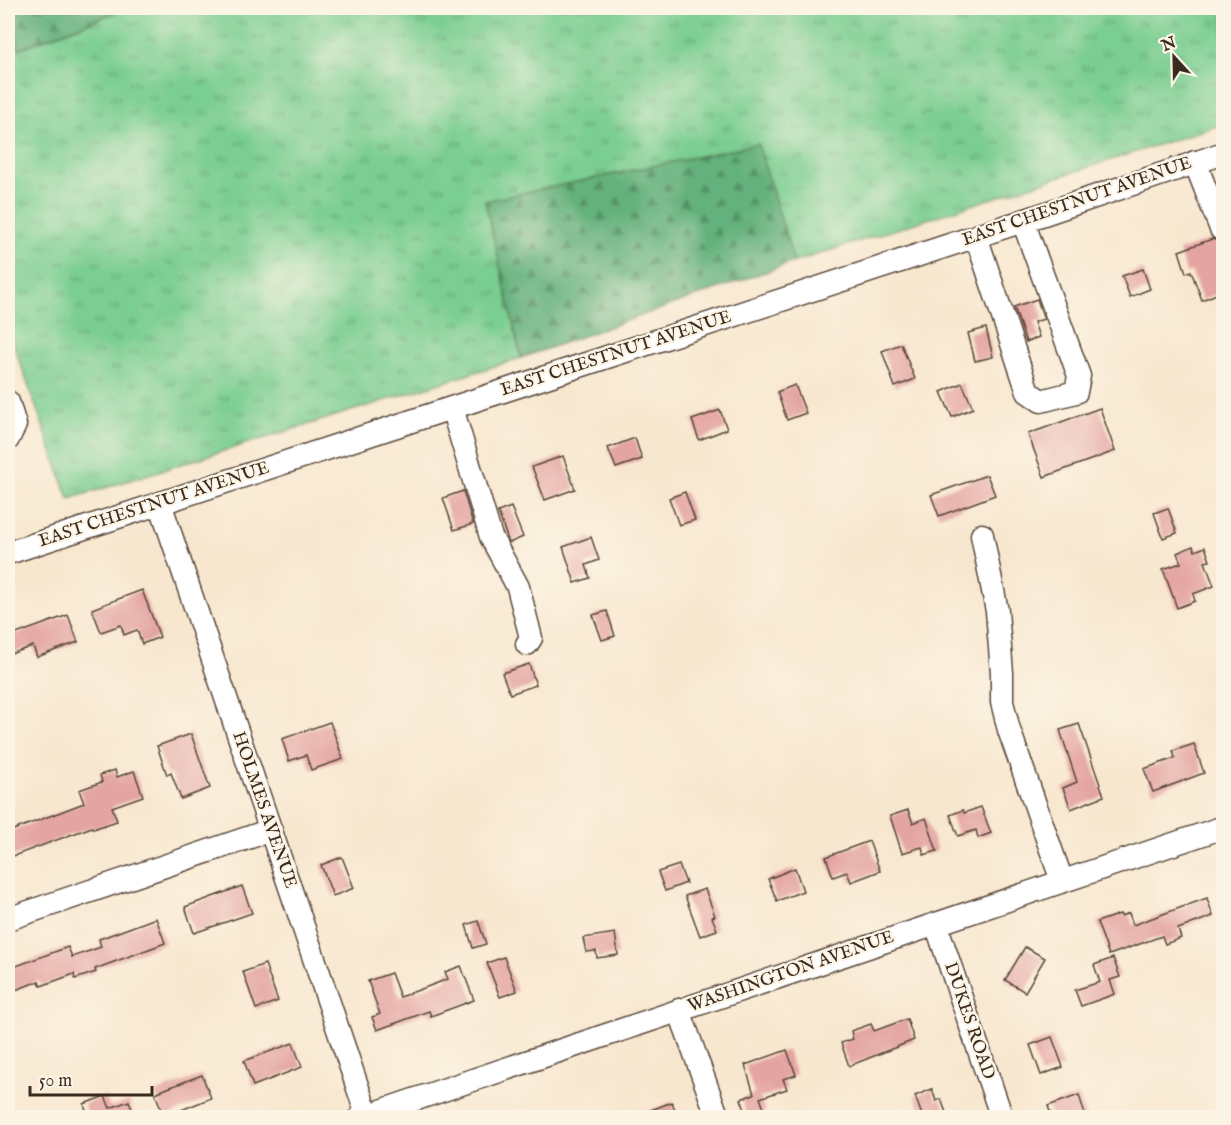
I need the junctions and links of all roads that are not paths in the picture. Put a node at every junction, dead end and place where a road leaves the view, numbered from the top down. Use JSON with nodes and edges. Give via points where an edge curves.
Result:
{"nodes":[{"id":1,"x":1224,"y":153,"type":"edge"},
{"id":2,"x":1196,"y":162,"type":"junction"},
{"id":3,"x":1023,"y":221,"type":"junction"},
{"id":4,"x":1221,"y":229,"type":"dead end"},
{"id":5,"x":975,"y":236,"type":"junction"},
{"id":6,"x":8,"y":402,"type":"edge"},
{"id":7,"x":452,"y":408,"type":"junction"},
{"id":8,"x":8,"y":439,"type":"edge"},
{"id":9,"x":160,"y":503,"type":"junction"},
{"id":10,"x":982,"y":535,"type":"dead end"},
{"id":11,"x":8,"y":553,"type":"edge"},
{"id":12,"x":527,"y":644,"type":"dead end"},
{"id":13,"x":1224,"y":827,"type":"edge"},
{"id":14,"x":271,"y":830,"type":"junction"},
{"id":15,"x":1062,"y":881,"type":"junction"},
{"id":16,"x":8,"y":919,"type":"edge"},
{"id":17,"x":936,"y":924,"type":"junction"},
{"id":18,"x":680,"y":1010,"type":"junction"},
{"id":19,"x":365,"y":1117,"type":"edge"},
{"id":20,"x":718,"y":1118,"type":"edge"},
{"id":21,"x":1002,"y":1118,"type":"edge"}],
"edges":[{"from":1,"to":2,"type":"street","name":"EAST CHESTNUT AVENUE"},
{"from":2,"to":3,"type":"street","name":"EAST CHESTNUT AVENUE"},
{"from":2,"to":4,"type":"street"},
{"from":3,"to":5,"type":"street","name":"EAST CHESTNUT AVENUE"},
{"from":3,"to":5,"type":"street","via":[[1079,376],[1076,392],[1041,401],[1028,392]]},
{"from":5,"to":7,"type":"street","name":"EAST CHESTNUT AVENUE"},
{"from":6,"to":8,"type":"street","via":[[15,425]]},
{"from":7,"to":9,"type":"street","name":"EAST CHESTNUT AVENUE"},
{"from":7,"to":12,"type":"street","via":[[491,537],[518,587],[531,638]]},
{"from":9,"to":11,"type":"street","name":"EAST CHESTNUT AVENUE"},
{"from":9,"to":14,"type":"street","name":"HOLMES AVENUE"},
{"from":10,"to":15,"type":"street","via":[[997,611],[1002,702]]},
{"from":13,"to":15,"type":"street","name":"WASHINGTON AVENUE"},
{"from":14,"to":16,"type":"street"},
{"from":14,"to":19,"type":"street","name":"HOLMES AVENUE"},
{"from":15,"to":17,"type":"street","name":"WASHINGTON AVENUE"},
{"from":17,"to":18,"type":"street","name":"WASHINGTON AVENUE"},
{"from":17,"to":21,"type":"street","name":"DUKES ROAD"},
{"from":18,"to":19,"type":"street","name":"WASHINGTON AVENUE"},
{"from":18,"to":20,"type":"street"}]}
